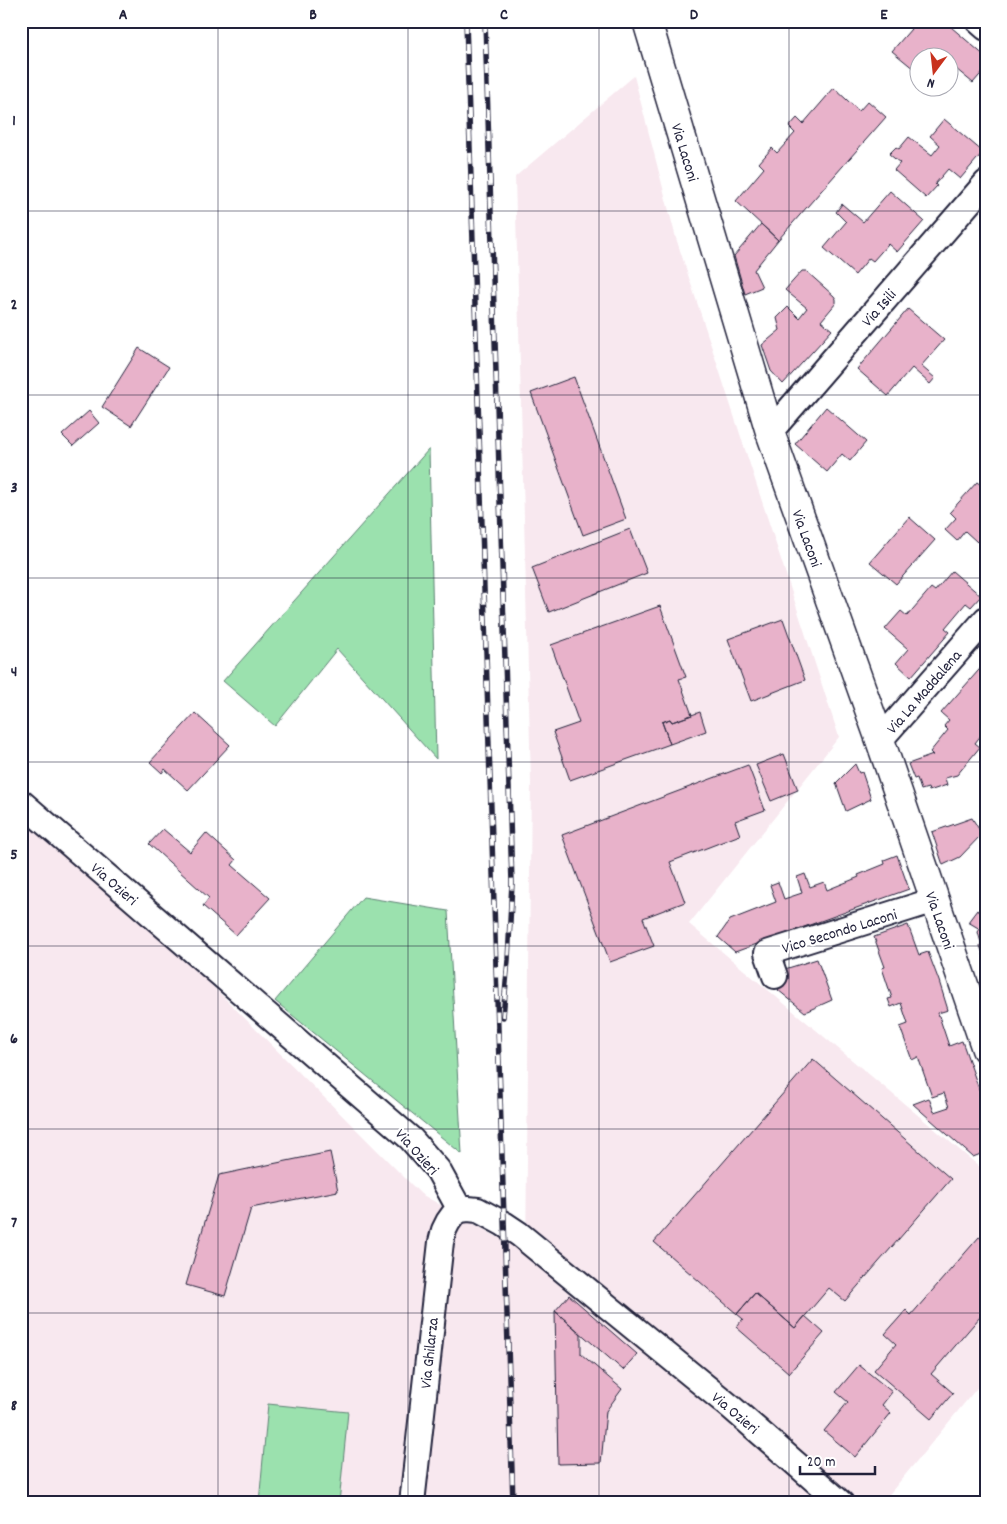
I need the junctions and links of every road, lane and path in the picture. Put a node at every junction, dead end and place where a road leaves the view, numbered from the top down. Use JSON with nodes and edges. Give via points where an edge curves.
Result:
{"nodes":[{"id":1,"x":647,"y":21,"type":"edge"},
{"id":2,"x":978,"y":21,"type":"edge"},
{"id":3,"x":986,"y":28,"type":"edge"},
{"id":4,"x":986,"y":183,"type":"edge"},
{"id":5,"x":770,"y":432,"type":"junction"},
{"id":6,"x":986,"y":619,"type":"edge"},
{"id":7,"x":880,"y":740,"type":"junction"},
{"id":8,"x":21,"y":802,"type":"edge"},
{"id":9,"x":935,"y":900,"type":"junction"},
{"id":10,"x":775,"y":976,"type":"dead end"},
{"id":11,"x":984,"y":1039,"type":"edge"},
{"id":12,"x":460,"y":1210,"type":"junction"},
{"id":13,"x":412,"y":1503,"type":"edge"},
{"id":14,"x":841,"y":1503,"type":"edge"}],
"edges":[{"from":1,"to":5,"type":"street","name":"Via Laconi"},
{"from":2,"to":3,"type":"street"},
{"from":4,"to":5,"type":"street","name":"Via Isili"},
{"from":5,"to":7,"type":"street","name":"Via Laconi"},
{"from":6,"to":7,"type":"street","name":"Via La Maddalena"},
{"from":7,"to":9,"type":"street","name":"Via Laconi"},
{"from":8,"to":12,"type":"street","name":"Via Ozieri","via":[[411,1139],[438,1170]]},
{"from":9,"to":10,"type":"street","name":"Vico Secondo Laconi","via":[[767,953]]},
{"from":9,"to":11,"type":"street","name":"Via Laconi"},
{"from":12,"to":13,"type":"street","name":"Via Ghilarza","via":[[448,1222],[441,1242]]},
{"from":12,"to":14,"type":"street","name":"Via Ozieri","via":[[478,1210],[519,1234],[732,1408]]}]}
